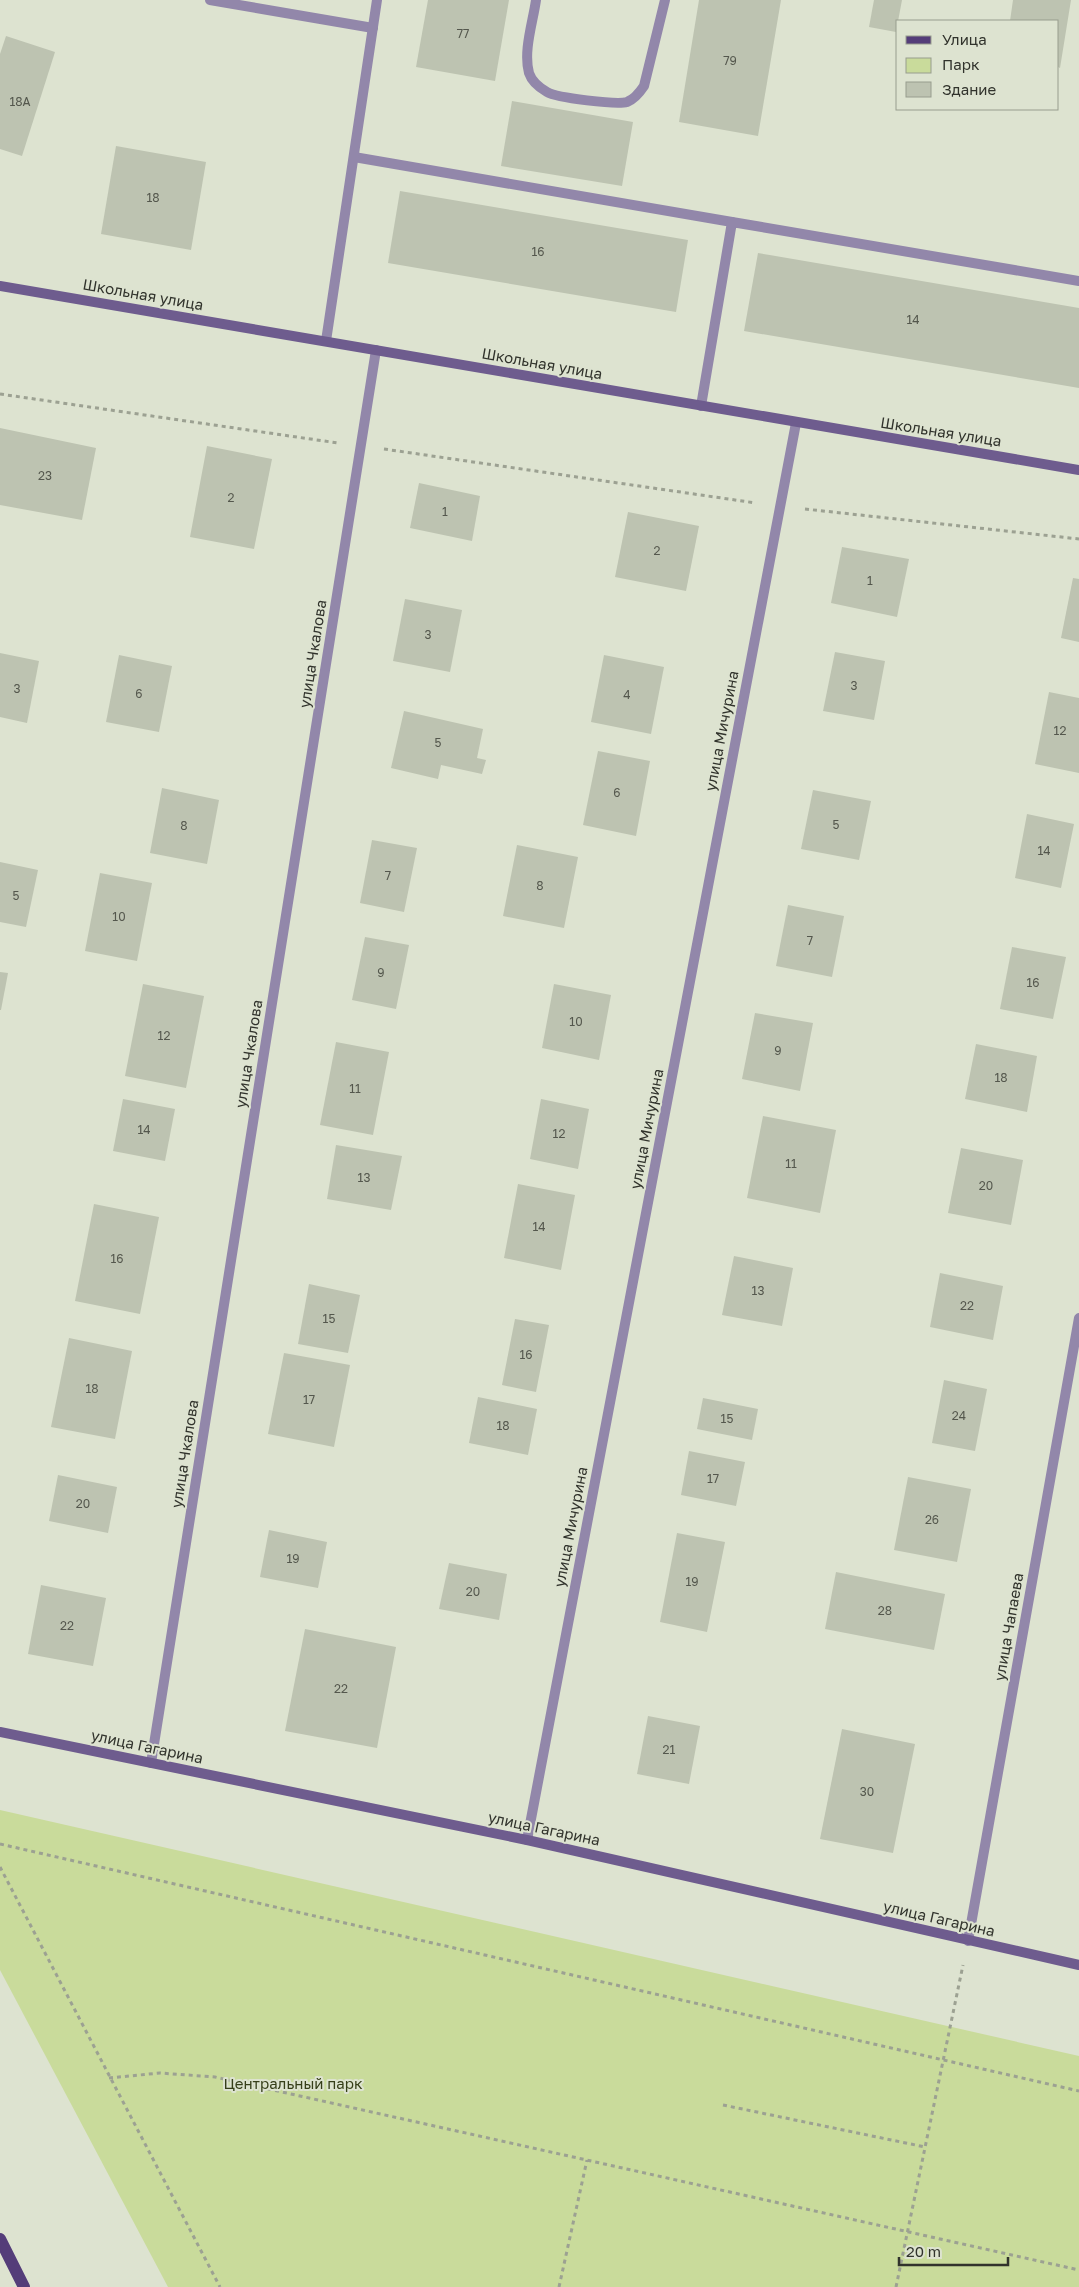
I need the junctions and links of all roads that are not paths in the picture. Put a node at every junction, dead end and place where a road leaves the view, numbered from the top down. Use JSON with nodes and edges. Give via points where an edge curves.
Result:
{"nodes":[{"id":1,"x":210,"y":0,"type":"edge"},
{"id":2,"x":377,"y":0,"type":"edge"},
{"id":3,"x":536,"y":0,"type":"edge"},
{"id":4,"x":665,"y":0,"type":"edge"},
{"id":5,"x":373,"y":28,"type":"junction"},
{"id":6,"x":354,"y":158,"type":"junction"},
{"id":7,"x":732,"y":222,"type":"junction"},
{"id":8,"x":1079,"y":281,"type":"edge"},
{"id":9,"x":0,"y":286,"type":"edge"},
{"id":10,"x":326,"y":341,"type":"junction"},
{"id":11,"x":376,"y":350,"type":"junction"},
{"id":12,"x":701,"y":406,"type":"junction"},
{"id":13,"x":796,"y":423,"type":"junction"},
{"id":14,"x":1079,"y":470,"type":"edge"},
{"id":15,"x":1079,"y":1318,"type":"edge"},
{"id":16,"x":0,"y":1732,"type":"edge"},
{"id":17,"x":152,"y":1763,"type":"junction"},
{"id":18,"x":527,"y":1840,"type":"junction"},
{"id":19,"x":968,"y":1941,"type":"junction"},
{"id":20,"x":1079,"y":1966,"type":"edge"},
{"id":21,"x":0,"y":2239,"type":"edge"},
{"id":22,"x":24,"y":2287,"type":"edge"}],
"edges":[{"from":1,"to":5,"type":"street"},
{"from":2,"to":5,"type":"street"},
{"from":3,"to":4,"type":"street","via":[[527,58],[529,74],[536,85],[549,94],[611,104],[627,102],[644,86]]},
{"from":5,"to":6,"type":"street"},
{"from":6,"to":7,"type":"street"},
{"from":6,"to":10,"type":"street"},
{"from":7,"to":8,"type":"street"},
{"from":7,"to":12,"type":"street"},
{"from":9,"to":10,"type":"street","name":"Школьная улица"},
{"from":10,"to":11,"type":"street","name":"Школьная улица"},
{"from":11,"to":12,"type":"street","name":"Школьная улица"},
{"from":11,"to":17,"type":"street","name":"улица Чкалова"},
{"from":12,"to":13,"type":"street","name":"Школьная улица"},
{"from":13,"to":14,"type":"street","name":"Школьная улица"},
{"from":13,"to":18,"type":"street","name":"улица Мичурина"},
{"from":15,"to":19,"type":"street","name":"улица Чапаева"},
{"from":16,"to":17,"type":"street","name":"улица Гагарина"},
{"from":17,"to":18,"type":"street","name":"улица Гагарина"},
{"from":18,"to":19,"type":"street","name":"улица Гагарина"},
{"from":19,"to":20,"type":"street","name":"улица Гагарина"},
{"from":21,"to":22,"type":"main road"}]}
